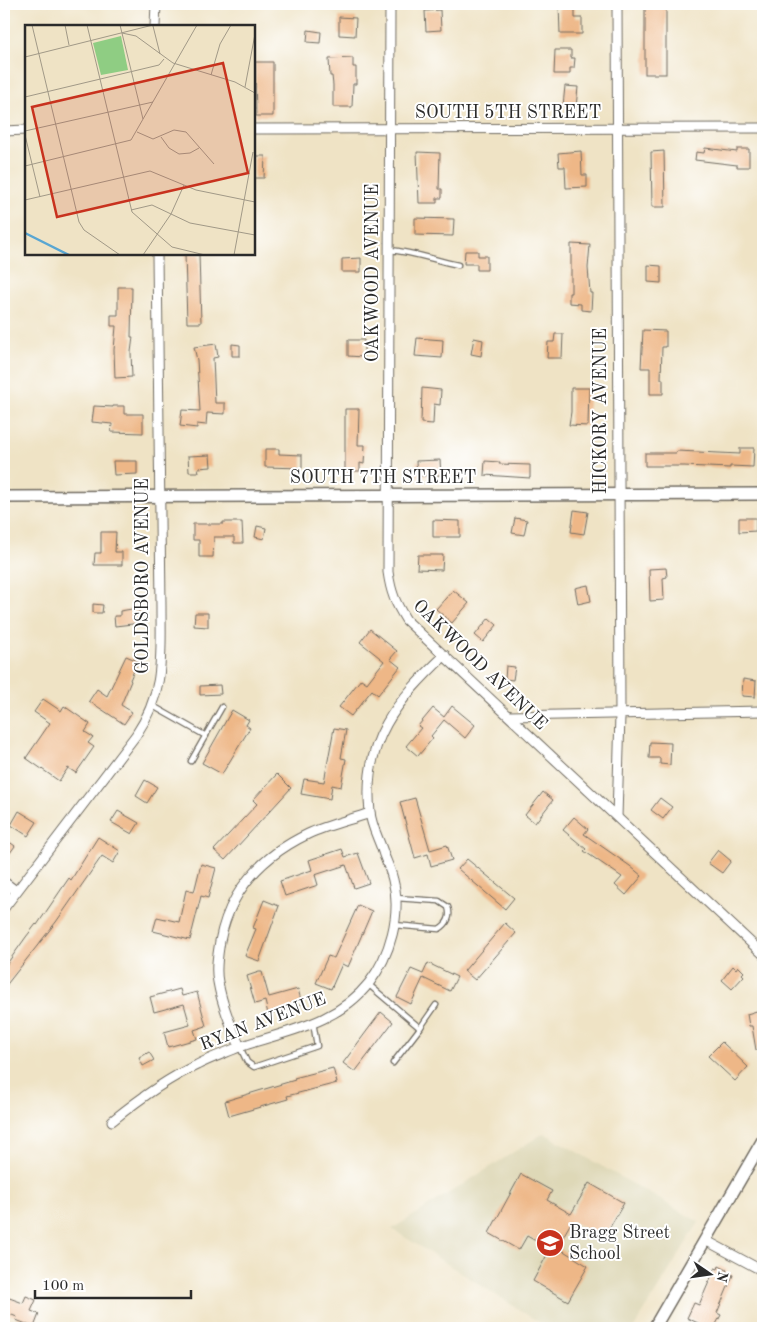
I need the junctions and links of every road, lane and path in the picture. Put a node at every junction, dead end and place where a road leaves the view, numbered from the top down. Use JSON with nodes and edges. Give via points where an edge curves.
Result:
{"nodes":[{"id":1,"x":156,"y":4,"type":"edge"},
{"id":2,"x":390,"y":4,"type":"edge"},
{"id":3,"x":617,"y":4,"type":"edge"},
{"id":4,"x":155,"y":25,"type":"edge"},
{"id":5,"x":617,"y":128,"type":"junction"},
{"id":6,"x":763,"y":128,"type":"edge"},
{"id":7,"x":255,"y":129,"type":"edge"},
{"id":8,"x":390,"y":129,"type":"junction"},
{"id":9,"x":25,"y":130,"type":"edge"},
{"id":10,"x":4,"y":131,"type":"edge"},
{"id":11,"x":388,"y":250,"type":"junction"},
{"id":12,"x":157,"y":255,"type":"edge"},
{"id":13,"x":458,"y":265,"type":"dead end"},
{"id":14,"x":618,"y":494,"type":"junction"},
{"id":15,"x":763,"y":494,"type":"edge"},
{"id":16,"x":389,"y":496,"type":"junction"},
{"id":17,"x":4,"y":497,"type":"edge"},
{"id":18,"x":160,"y":497,"type":"junction"},
{"id":19,"x":445,"y":655,"type":"junction"},
{"id":20,"x":153,"y":706,"type":"junction"},
{"id":21,"x":222,"y":707,"type":"dead end"},
{"id":22,"x":763,"y":711,"type":"edge"},
{"id":23,"x":620,"y":715,"type":"junction"},
{"id":24,"x":510,"y":716,"type":"junction"},
{"id":25,"x":206,"y":736,"type":"junction"},
{"id":26,"x":191,"y":761,"type":"dead end"},
{"id":27,"x":370,"y":813,"type":"junction"},
{"id":28,"x":617,"y":817,"type":"junction"},
{"id":29,"x":4,"y":882,"type":"edge"},
{"id":30,"x":16,"y":891,"type":"junction"},
{"id":31,"x":395,"y":898,"type":"junction"},
{"id":32,"x":4,"y":908,"type":"edge"},
{"id":33,"x":394,"y":926,"type":"junction"},
{"id":34,"x":763,"y":954,"type":"edge"},
{"id":35,"x":368,"y":984,"type":"junction"},
{"id":36,"x":436,"y":1005,"type":"dead end"},
{"id":37,"x":313,"y":1022,"type":"junction"},
{"id":38,"x":420,"y":1028,"type":"junction"},
{"id":39,"x":240,"y":1047,"type":"junction"},
{"id":40,"x":393,"y":1063,"type":"dead end"},
{"id":41,"x":112,"y":1121,"type":"dead end"},
{"id":42,"x":763,"y":1140,"type":"edge"},
{"id":43,"x":705,"y":1240,"type":"junction"},
{"id":44,"x":763,"y":1271,"type":"edge"},
{"id":45,"x":654,"y":1328,"type":"edge"}],
"edges":[{"from":1,"to":4,"type":"street"},
{"from":2,"to":8,"type":"street","name":"OAKWOOD AVENUE"},
{"from":3,"to":5,"type":"street","name":"HICKORY AVENUE"},
{"from":5,"to":6,"type":"street","name":"SOUTH 5TH STREET"},
{"from":5,"to":8,"type":"street","name":"SOUTH 5TH STREET"},
{"from":5,"to":14,"type":"street","name":"HICKORY AVENUE"},
{"from":7,"to":8,"type":"street","name":"SOUTH 5TH STREET"},
{"from":8,"to":11,"type":"street","name":"OAKWOOD AVENUE"},
{"from":9,"to":10,"type":"street"},
{"from":11,"to":13,"type":"lane","via":[[411,252]]},
{"from":11,"to":16,"type":"street","name":"OAKWOOD AVENUE"},
{"from":12,"to":18,"type":"street","name":"GOLDSBORO AVENUE"},
{"from":14,"to":15,"type":"street","name":"SOUTH 7TH STREET"},
{"from":14,"to":16,"type":"street","name":"SOUTH 7TH STREET"},
{"from":14,"to":23,"type":"street","name":"HICKORY AVENUE"},
{"from":16,"to":18,"type":"street","name":"SOUTH 7TH STREET"},
{"from":16,"to":19,"type":"street","name":"OAKWOOD AVENUE","via":[[388,572],[391,592],[406,620]]},
{"from":17,"to":18,"type":"street","name":"SOUTH 7TH STREET"},
{"from":18,"to":20,"type":"street","name":"GOLDSBORO AVENUE","via":[[161,660],[159,687]]},
{"from":19,"to":24,"type":"street","name":"OAKWOOD AVENUE"},
{"from":19,"to":27,"type":"street","name":"RYAN AVENUE","via":[[413,685],[380,734],[372,758]]},
{"from":20,"to":25,"type":"lane"},
{"from":20,"to":30,"type":"street","name":"GOLDSBORO AVENUE","via":[[110,771]]},
{"from":21,"to":25,"type":"lane"},
{"from":22,"to":23,"type":"street"},
{"from":23,"to":24,"type":"street"},
{"from":23,"to":28,"type":"street","name":"HICKORY AVENUE"},
{"from":24,"to":28,"type":"street","name":"OAKWOOD AVENUE"},
{"from":25,"to":26,"type":"lane"},
{"from":27,"to":31,"type":"street","name":"RYAN AVENUE","via":[[394,881]]},
{"from":27,"to":39,"type":"street","via":[[310,833],[285,846],[262,863],[244,883],[232,904],[218,953],[218,981],[226,1013]]},
{"from":28,"to":34,"type":"street","name":"OAKWOOD AVENUE"},
{"from":29,"to":30,"type":"street"},
{"from":30,"to":32,"type":"street","name":"GOLDSBORO AVENUE"},
{"from":31,"to":33,"type":"street","name":"RYAN AVENUE"},
{"from":31,"to":33,"type":"lane","via":[[439,900],[448,907],[450,916],[439,929]]},
{"from":33,"to":35,"type":"street","name":"RYAN AVENUE","via":[[390,945]]},
{"from":35,"to":37,"type":"street","name":"RYAN AVENUE","via":[[348,1004]]},
{"from":35,"to":38,"type":"lane"},
{"from":36,"to":38,"type":"lane"},
{"from":37,"to":39,"type":"street","name":"RYAN AVENUE"},
{"from":37,"to":39,"type":"lane","via":[[317,1046],[299,1053],[254,1067],[247,1062]]},
{"from":38,"to":40,"type":"lane"},
{"from":39,"to":41,"type":"street","name":"RYAN AVENUE","via":[[167,1080]]},
{"from":42,"to":43,"type":"street"},
{"from":43,"to":44,"type":"street"},
{"from":43,"to":45,"type":"street"}]}
